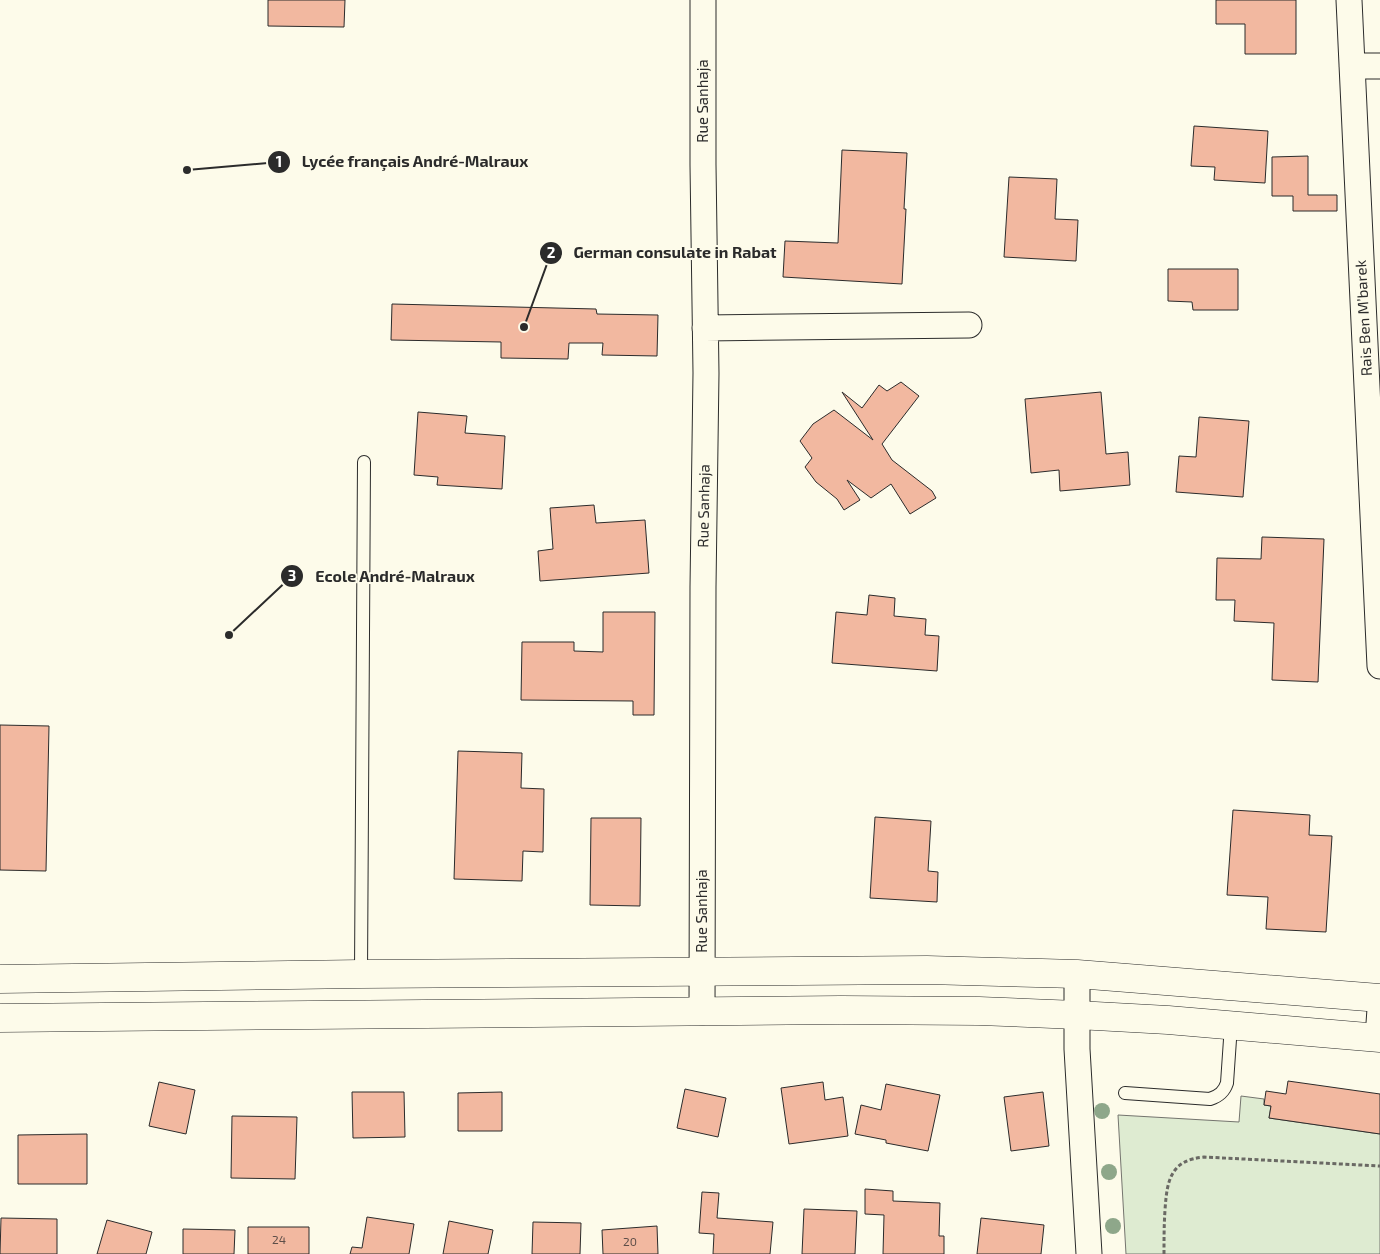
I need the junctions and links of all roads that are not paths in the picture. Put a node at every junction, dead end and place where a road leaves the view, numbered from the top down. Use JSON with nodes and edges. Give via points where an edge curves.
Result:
{"nodes":[{"id":1,"x":703,"y":0,"type":"edge"},
{"id":2,"x":1349,"y":0,"type":"edge"},
{"id":3,"x":1352,"y":66,"type":"junction"},
{"id":4,"x":1380,"y":66,"type":"edge"},
{"id":5,"x":969,"y":325,"type":"dead end"},
{"id":6,"x":706,"y":328,"type":"junction"},
{"id":7,"x":364,"y":462,"type":"dead end"},
{"id":8,"x":1380,"y":666,"type":"edge"},
{"id":9,"x":702,"y":971,"type":"junction"},
{"id":10,"x":361,"y":974,"type":"junction"},
{"id":11,"x":1077,"y":974,"type":"junction"},
{"id":12,"x":0,"y":979,"type":"edge"},
{"id":13,"x":1380,"y":998,"type":"edge"},
{"id":14,"x":1380,"y":1009,"type":"edge"},
{"id":15,"x":702,"y":1012,"type":"junction"},
{"id":16,"x":1077,"y":1015,"type":"junction"},
{"id":17,"x":0,"y":1018,"type":"edge"},
{"id":18,"x":1231,"y":1025,"type":"junction"},
{"id":19,"x":1379,"y":1038,"type":"edge"},
{"id":20,"x":1125,"y":1093,"type":"dead end"},
{"id":21,"x":1089,"y":1254,"type":"edge"}],
"edges":[{"from":1,"to":6,"type":"street","name":"Rue Sanhaja"},
{"from":2,"to":3,"type":"street","name":"Rais Ben M’barek"},
{"from":3,"to":4,"type":"street"},
{"from":3,"to":8,"type":"street","name":"Rais Ben M’barek"},
{"from":5,"to":6,"type":"street"},
{"from":6,"to":9,"type":"street","name":"Rue Sanhaja"},
{"from":7,"to":10,"type":"lane"},
{"from":9,"to":10,"type":"street"},
{"from":9,"to":11,"type":"street","via":[[927,970]]},
{"from":9,"to":15,"type":"street","name":"Rue Sanhaja"},
{"from":10,"to":12,"type":"street"},
{"from":11,"to":13,"type":"street"},
{"from":11,"to":16,"type":"street"},
{"from":14,"to":19,"type":"street"},
{"from":15,"to":16,"type":"street","via":[[979,1011]]},
{"from":15,"to":17,"type":"street"},
{"from":16,"to":18,"type":"street"},
{"from":16,"to":21,"type":"street"},
{"from":18,"to":19,"type":"street"},
{"from":18,"to":20,"type":"lane","via":[[1227,1083],[1218,1096]]}]}
